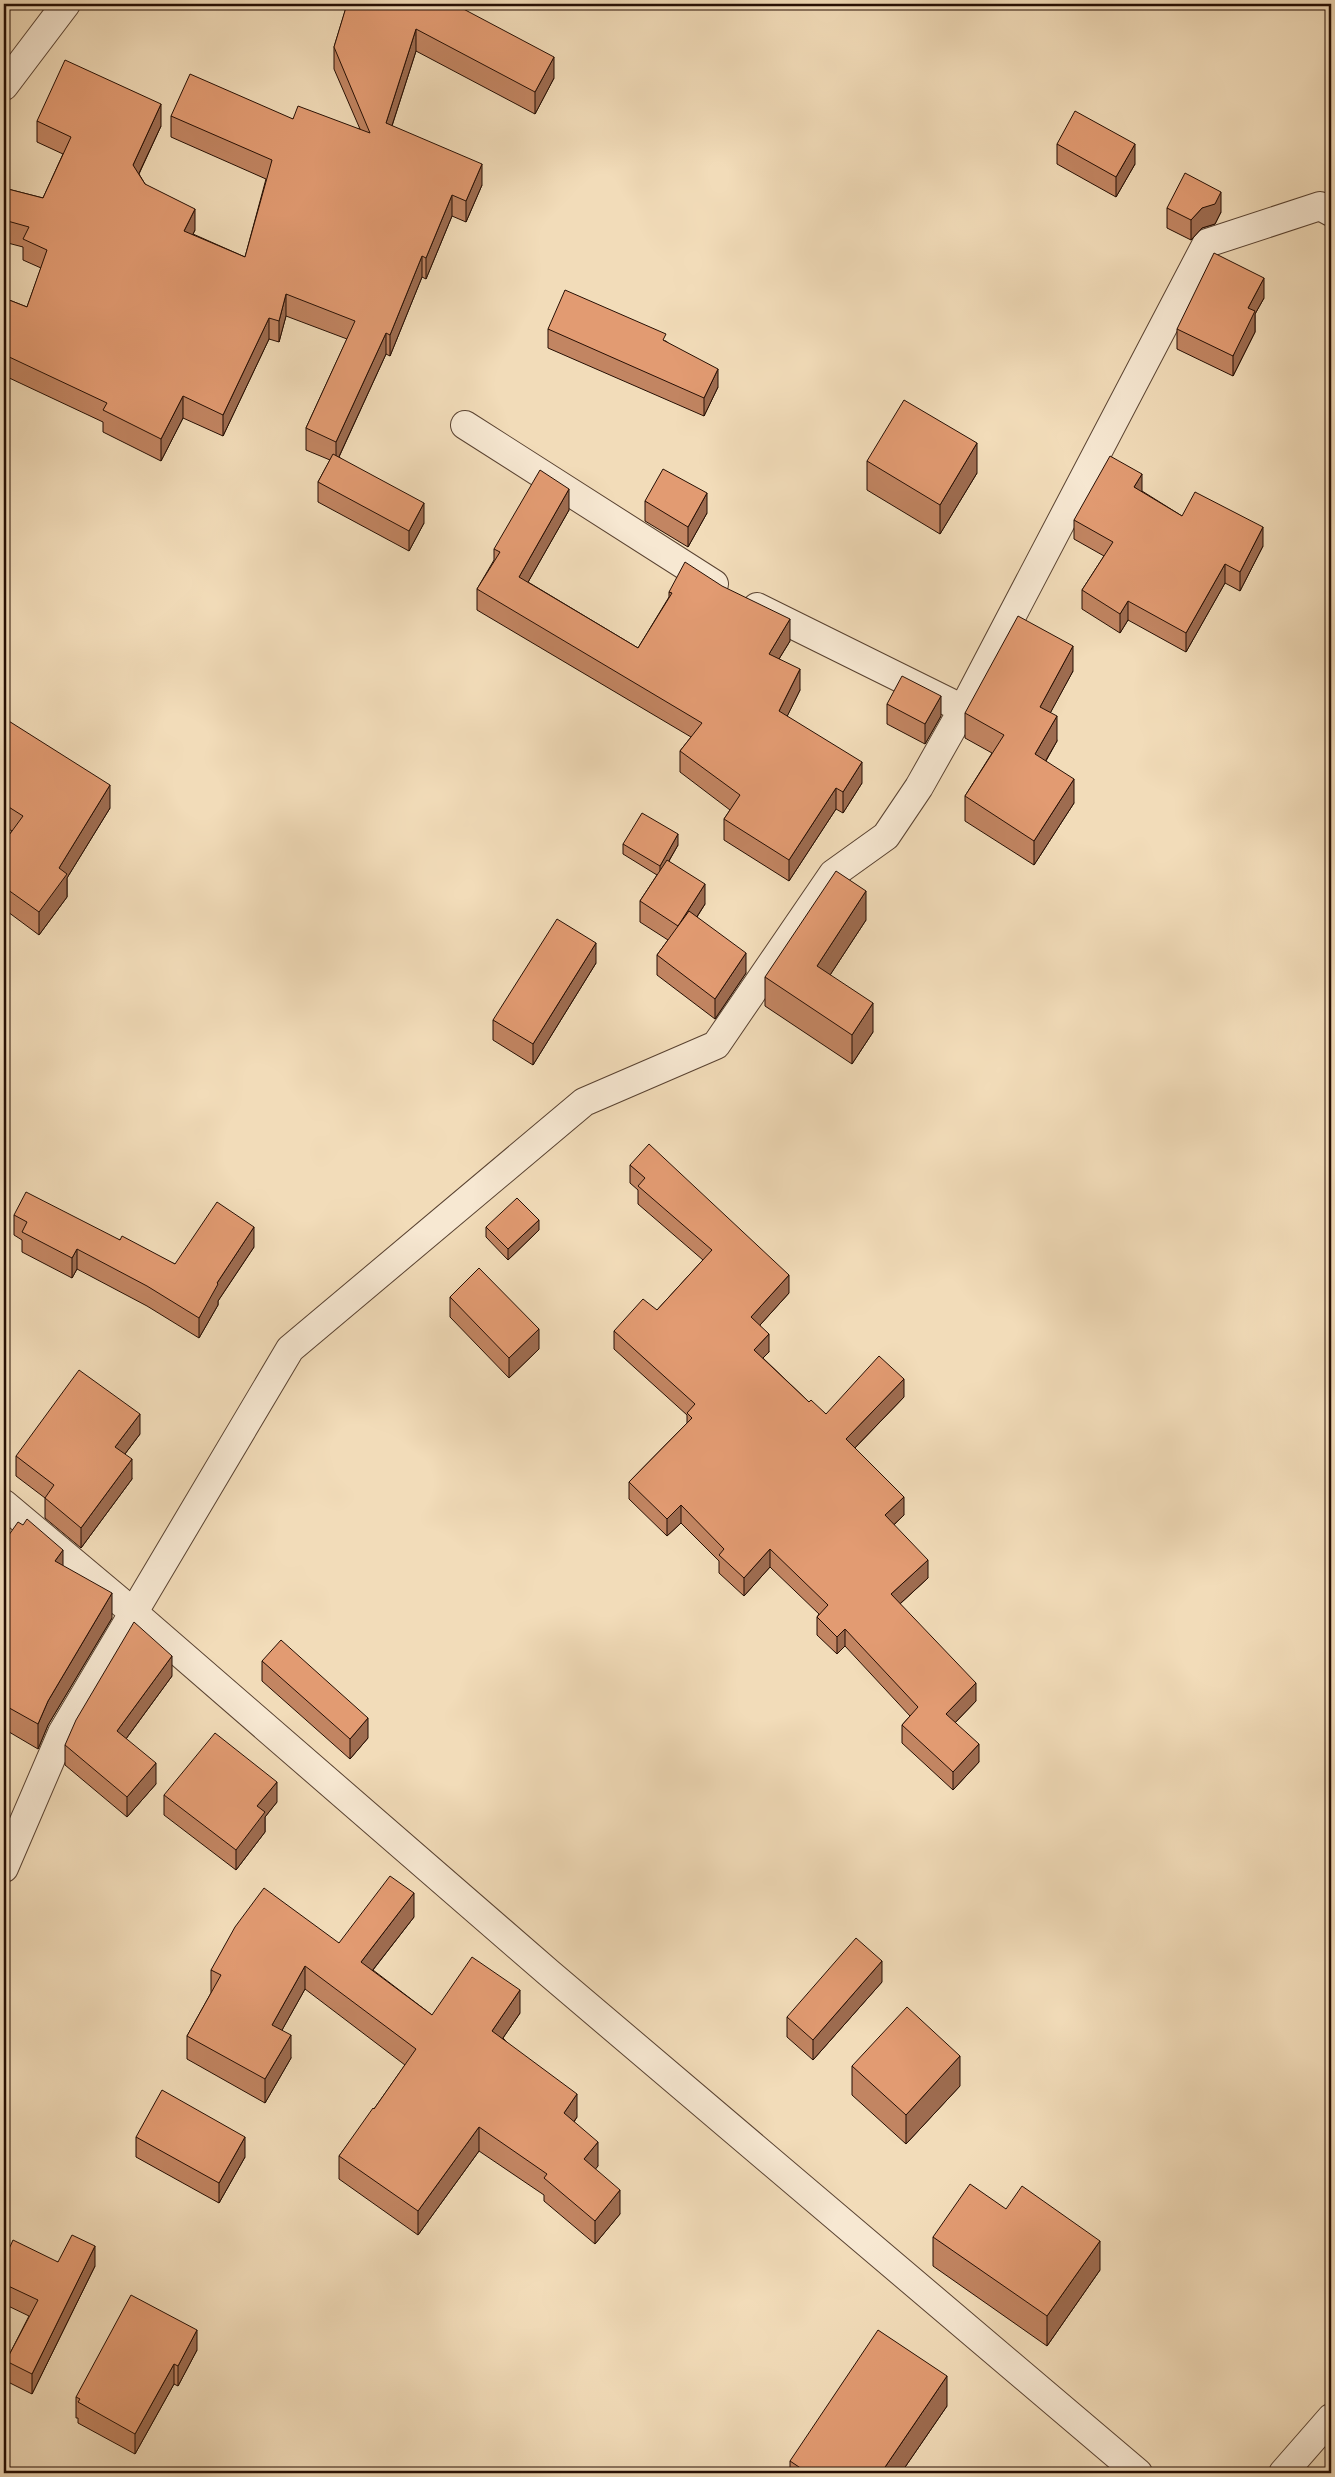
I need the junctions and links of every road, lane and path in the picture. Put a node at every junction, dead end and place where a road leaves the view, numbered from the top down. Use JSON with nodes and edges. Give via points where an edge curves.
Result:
{"nodes":[{"id":1,"x":66,"y":4,"type":"edge"},
{"id":2,"x":4,"y":86,"type":"edge"},
{"id":3,"x":1331,"y":212,"type":"edge"},
{"id":4,"x":465,"y":425,"type":"dead end"},
{"id":5,"x":963,"y":709,"type":"junction"},
{"id":6,"x":4,"y":1504,"type":"edge"},
{"id":7,"x":134,"y":1613,"type":"junction"},
{"id":8,"x":4,"y":1868,"type":"edge"},
{"id":9,"x":1331,"y":2418,"type":"edge"},
{"id":10,"x":1138,"y":2473,"type":"edge"},
{"id":11,"x":1282,"y":2473,"type":"edge"}],
"edges":[{"from":1,"to":2,"type":"street"},
{"from":3,"to":5,"type":"street","via":[[1320,206],[1207,243]]},
{"from":4,"to":5,"type":"street","via":[[729,593]]},
{"from":5,"to":7,"type":"street","via":[[919,787],[886,836],[833,874],[716,1045],[584,1102],[290,1349]]},
{"from":6,"to":7,"type":"street"},
{"from":7,"to":8,"type":"street","via":[[62,1733]]},
{"from":7,"to":10,"type":"street","via":[[549,1973]]},
{"from":9,"to":11,"type":"street"}]}
